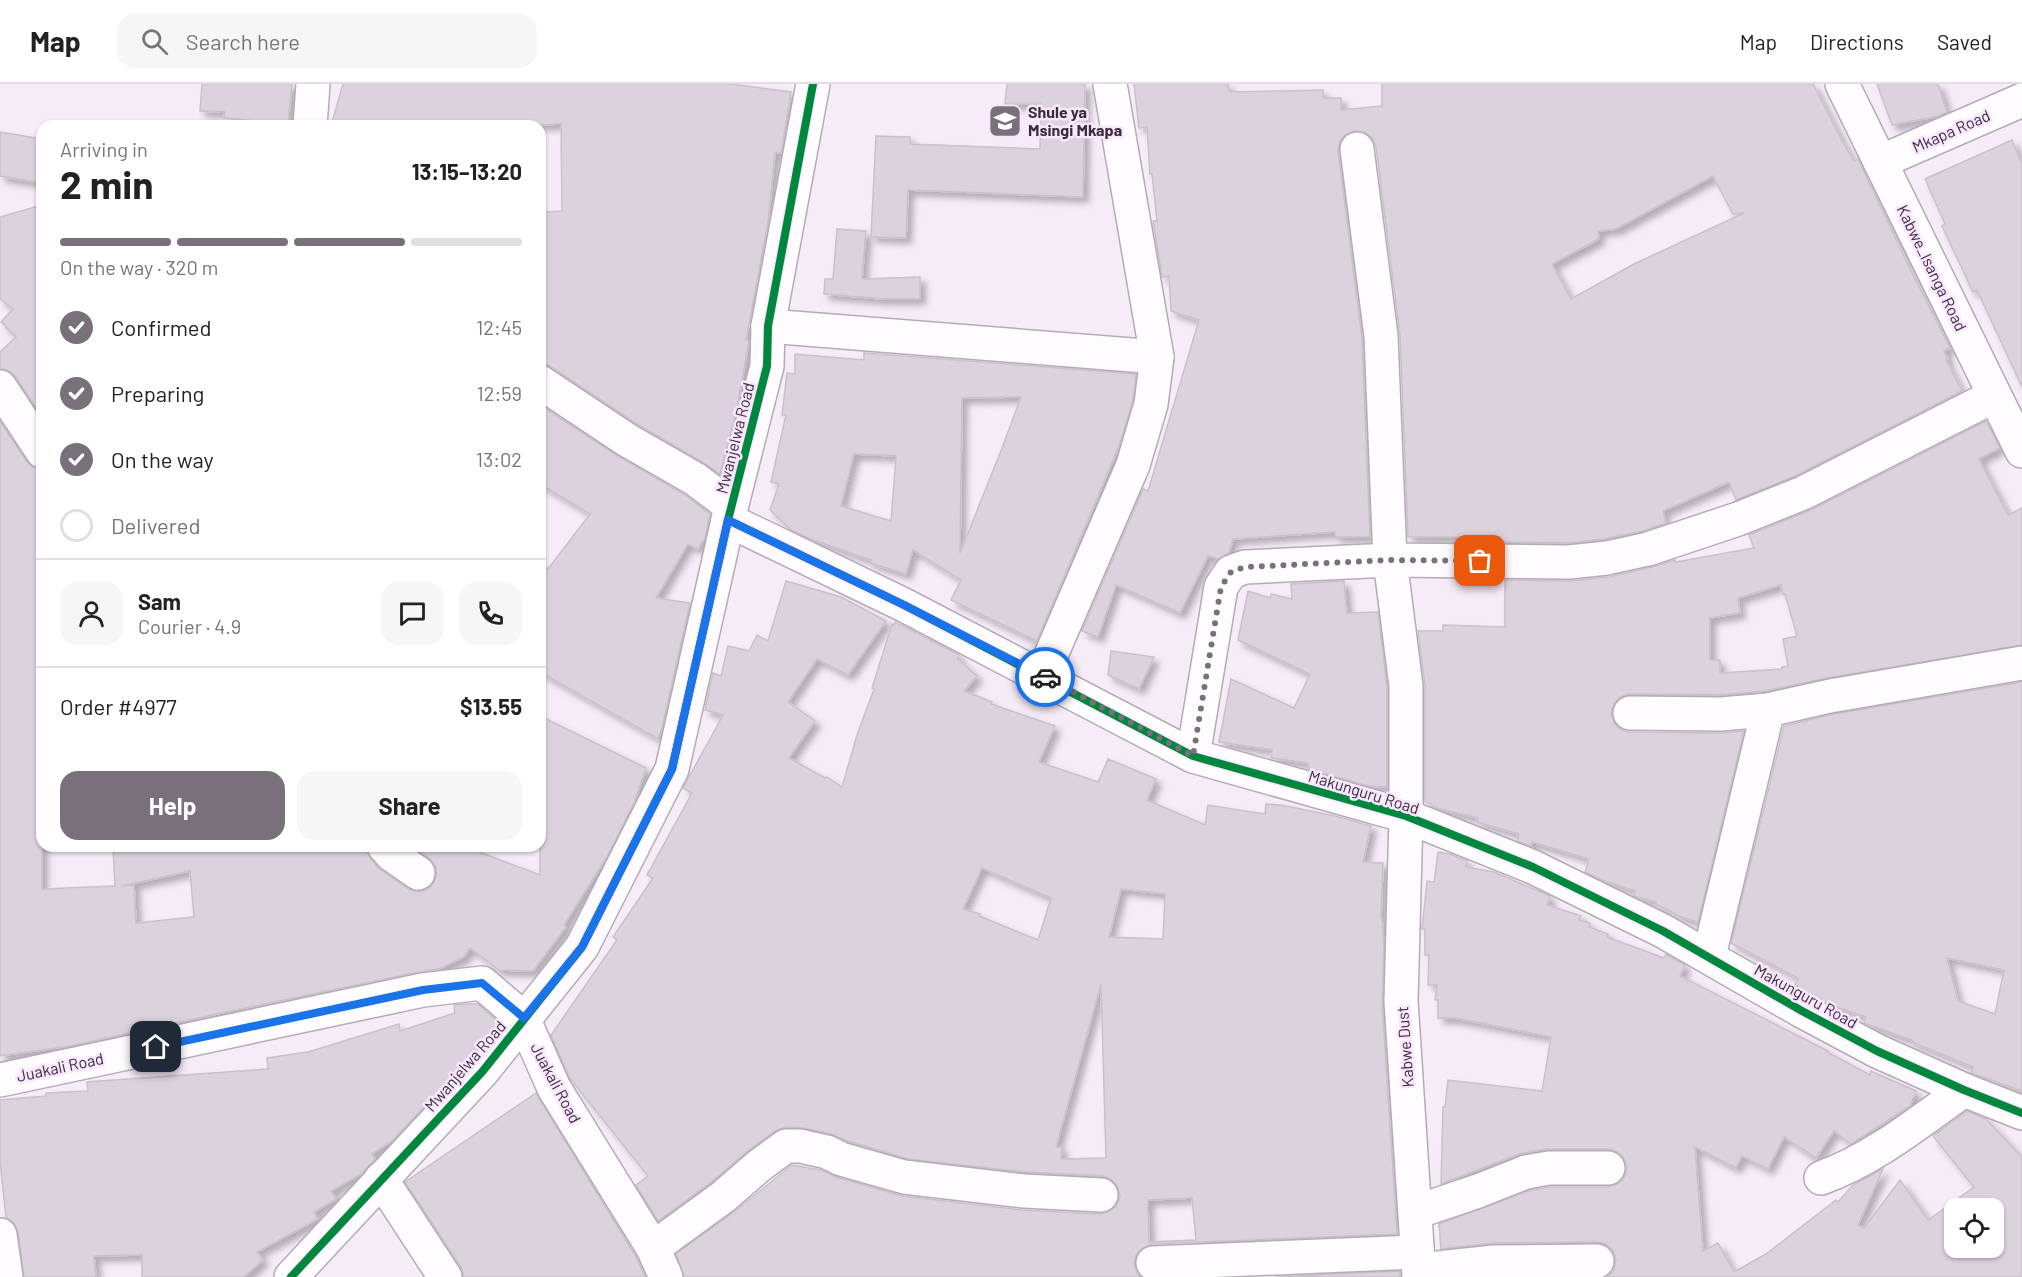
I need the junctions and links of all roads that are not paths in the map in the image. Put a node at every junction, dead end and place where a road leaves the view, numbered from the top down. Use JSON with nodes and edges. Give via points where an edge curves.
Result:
{"nodes":[{"id":1,"x":313,"y":84,"type":"edge"},
{"id":2,"x":813,"y":84,"type":"edge"},
{"id":3,"x":1110,"y":84,"type":"edge"},
{"id":4,"x":1842,"y":84,"type":"edge"},
{"id":5,"x":2022,"y":100,"type":"edge"},
{"id":6,"x":310,"y":120,"type":"edge"},
{"id":7,"x":1356,"y":149,"type":"dead end"},
{"id":8,"x":1880,"y":162,"type":"junction"},
{"id":9,"x":768,"y":326,"type":"junction"},
{"id":10,"x":1157,"y":357,"type":"junction"},
{"id":11,"x":546,"y":386,"type":"edge"},
{"id":12,"x":0,"y":387,"type":"edge"},
{"id":13,"x":1994,"y":396,"type":"junction"},
{"id":14,"x":36,"y":442,"type":"edge"},
{"id":15,"x":2022,"y":451,"type":"edge"},
{"id":16,"x":730,"y":513,"type":"junction"},
{"id":17,"x":1390,"y":560,"type":"junction"},
{"id":18,"x":2022,"y":663,"type":"edge"},
{"id":19,"x":1042,"y":676,"type":"junction"},
{"id":20,"x":1768,"y":710,"type":"junction"},
{"id":21,"x":1630,"y":713,"type":"dead end"},
{"id":22,"x":1193,"y":756,"type":"junction"},
{"id":23,"x":1406,"y":816,"type":"junction"},
{"id":24,"x":389,"y":852,"type":"edge"},
{"id":25,"x":418,"y":873,"type":"dead end"},
{"id":26,"x":1709,"y":956,"type":"junction"},
{"id":27,"x":524,"y":1018,"type":"junction"},
{"id":28,"x":0,"y":1080,"type":"edge"},
{"id":29,"x":1964,"y":1090,"type":"junction"},
{"id":30,"x":2022,"y":1113,"type":"edge"},
{"id":31,"x":1608,"y":1168,"type":"dead end"},
{"id":32,"x":1821,"y":1178,"type":"dead end"},
{"id":33,"x":381,"y":1179,"type":"junction"},
{"id":34,"x":1101,"y":1195,"type":"dead end"},
{"id":35,"x":1416,"y":1212,"type":"junction"},
{"id":36,"x":0,"y":1235,"type":"edge"},
{"id":37,"x":652,"y":1248,"type":"junction"},
{"id":38,"x":1597,"y":1261,"type":"dead end"},
{"id":39,"x":1153,"y":1263,"type":"dead end"},
{"id":40,"x":1418,"y":1266,"type":"edge"},
{"id":41,"x":6,"y":1277,"type":"edge"},
{"id":42,"x":291,"y":1277,"type":"edge"},
{"id":43,"x":445,"y":1277,"type":"edge"},
{"id":44,"x":666,"y":1277,"type":"edge"}],
"edges":[{"from":1,"to":6,"type":"street"},
{"from":2,"to":9,"type":"street","name":"Mwanjelwa Road"},
{"from":3,"to":10,"type":"street"},
{"from":4,"to":8,"type":"street","name":"Kabwe_Isanga Road"},
{"from":5,"to":8,"type":"street","name":"Mkapa Road"},
{"from":7,"to":17,"type":"street","name":"Kabwe Dust","via":[[1381,336]]},
{"from":8,"to":13,"type":"street","name":"Kabwe_Isanga Road"},
{"from":9,"to":10,"type":"street"},
{"from":9,"to":16,"type":"street","name":"Mwanjelwa Road","via":[[767,366]]},
{"from":10,"to":19,"type":"street","via":[[1151,404],[1133,465]]},
{"from":11,"to":16,"type":"street","name":"Makunguru Road","via":[[695,479]]},
{"from":12,"to":14,"type":"street"},
{"from":13,"to":15,"type":"street","name":"Kabwe_Isanga Road"},
{"from":13,"to":17,"type":"street","via":[[1803,494],[1648,549],[1569,562]]},
{"from":16,"to":19,"type":"street","name":"Makunguru Road"},
{"from":16,"to":27,"type":"street","name":"Mwanjelwa Road","via":[[672,769],[582,947]]},
{"from":17,"to":22,"type":"street","via":[[1245,567],[1231,572],[1221,587]]},
{"from":17,"to":23,"type":"street","name":"Kabwe Dust","via":[[1406,686]]},
{"from":18,"to":20,"type":"street"},
{"from":19,"to":22,"type":"street","name":"Makunguru Road"},
{"from":20,"to":21,"type":"street"},
{"from":20,"to":26,"type":"street"},
{"from":22,"to":23,"type":"street","name":"Makunguru Road"},
{"from":23,"to":26,"type":"street","name":"Makunguru Road","via":[[1533,867]]},
{"from":23,"to":35,"type":"street","name":"Kabwe Dust","via":[[1401,1001]]},
{"from":24,"to":25,"type":"street"},
{"from":26,"to":29,"type":"street","name":"Makunguru Road","via":[[1849,1036]]},
{"from":27,"to":28,"type":"street","name":"Juakali Road","via":[[482,983],[423,990]]},
{"from":27,"to":33,"type":"street","name":"Mwanjelwa Road","via":[[482,1072]]},
{"from":27,"to":37,"type":"street","name":"Juakali Road","via":[[554,1088]]},
{"from":29,"to":30,"type":"street","name":"Makunguru Road"},
{"from":29,"to":32,"type":"street","via":[[1845,1170]]},
{"from":31,"to":35,"type":"street","via":[[1526,1172]]},
{"from":33,"to":42,"type":"street","name":"Mwanjelwa Road"},
{"from":33,"to":43,"type":"street"},
{"from":34,"to":37,"type":"street","via":[[1024,1191],[904,1177],[827,1152],[786,1146]]},
{"from":35,"to":40,"type":"street","name":"Kabwe Dust"},
{"from":36,"to":41,"type":"street"},
{"from":37,"to":44,"type":"street","name":"Juakali Road"},
{"from":38,"to":40,"type":"street"},
{"from":39,"to":40,"type":"street"}]}
